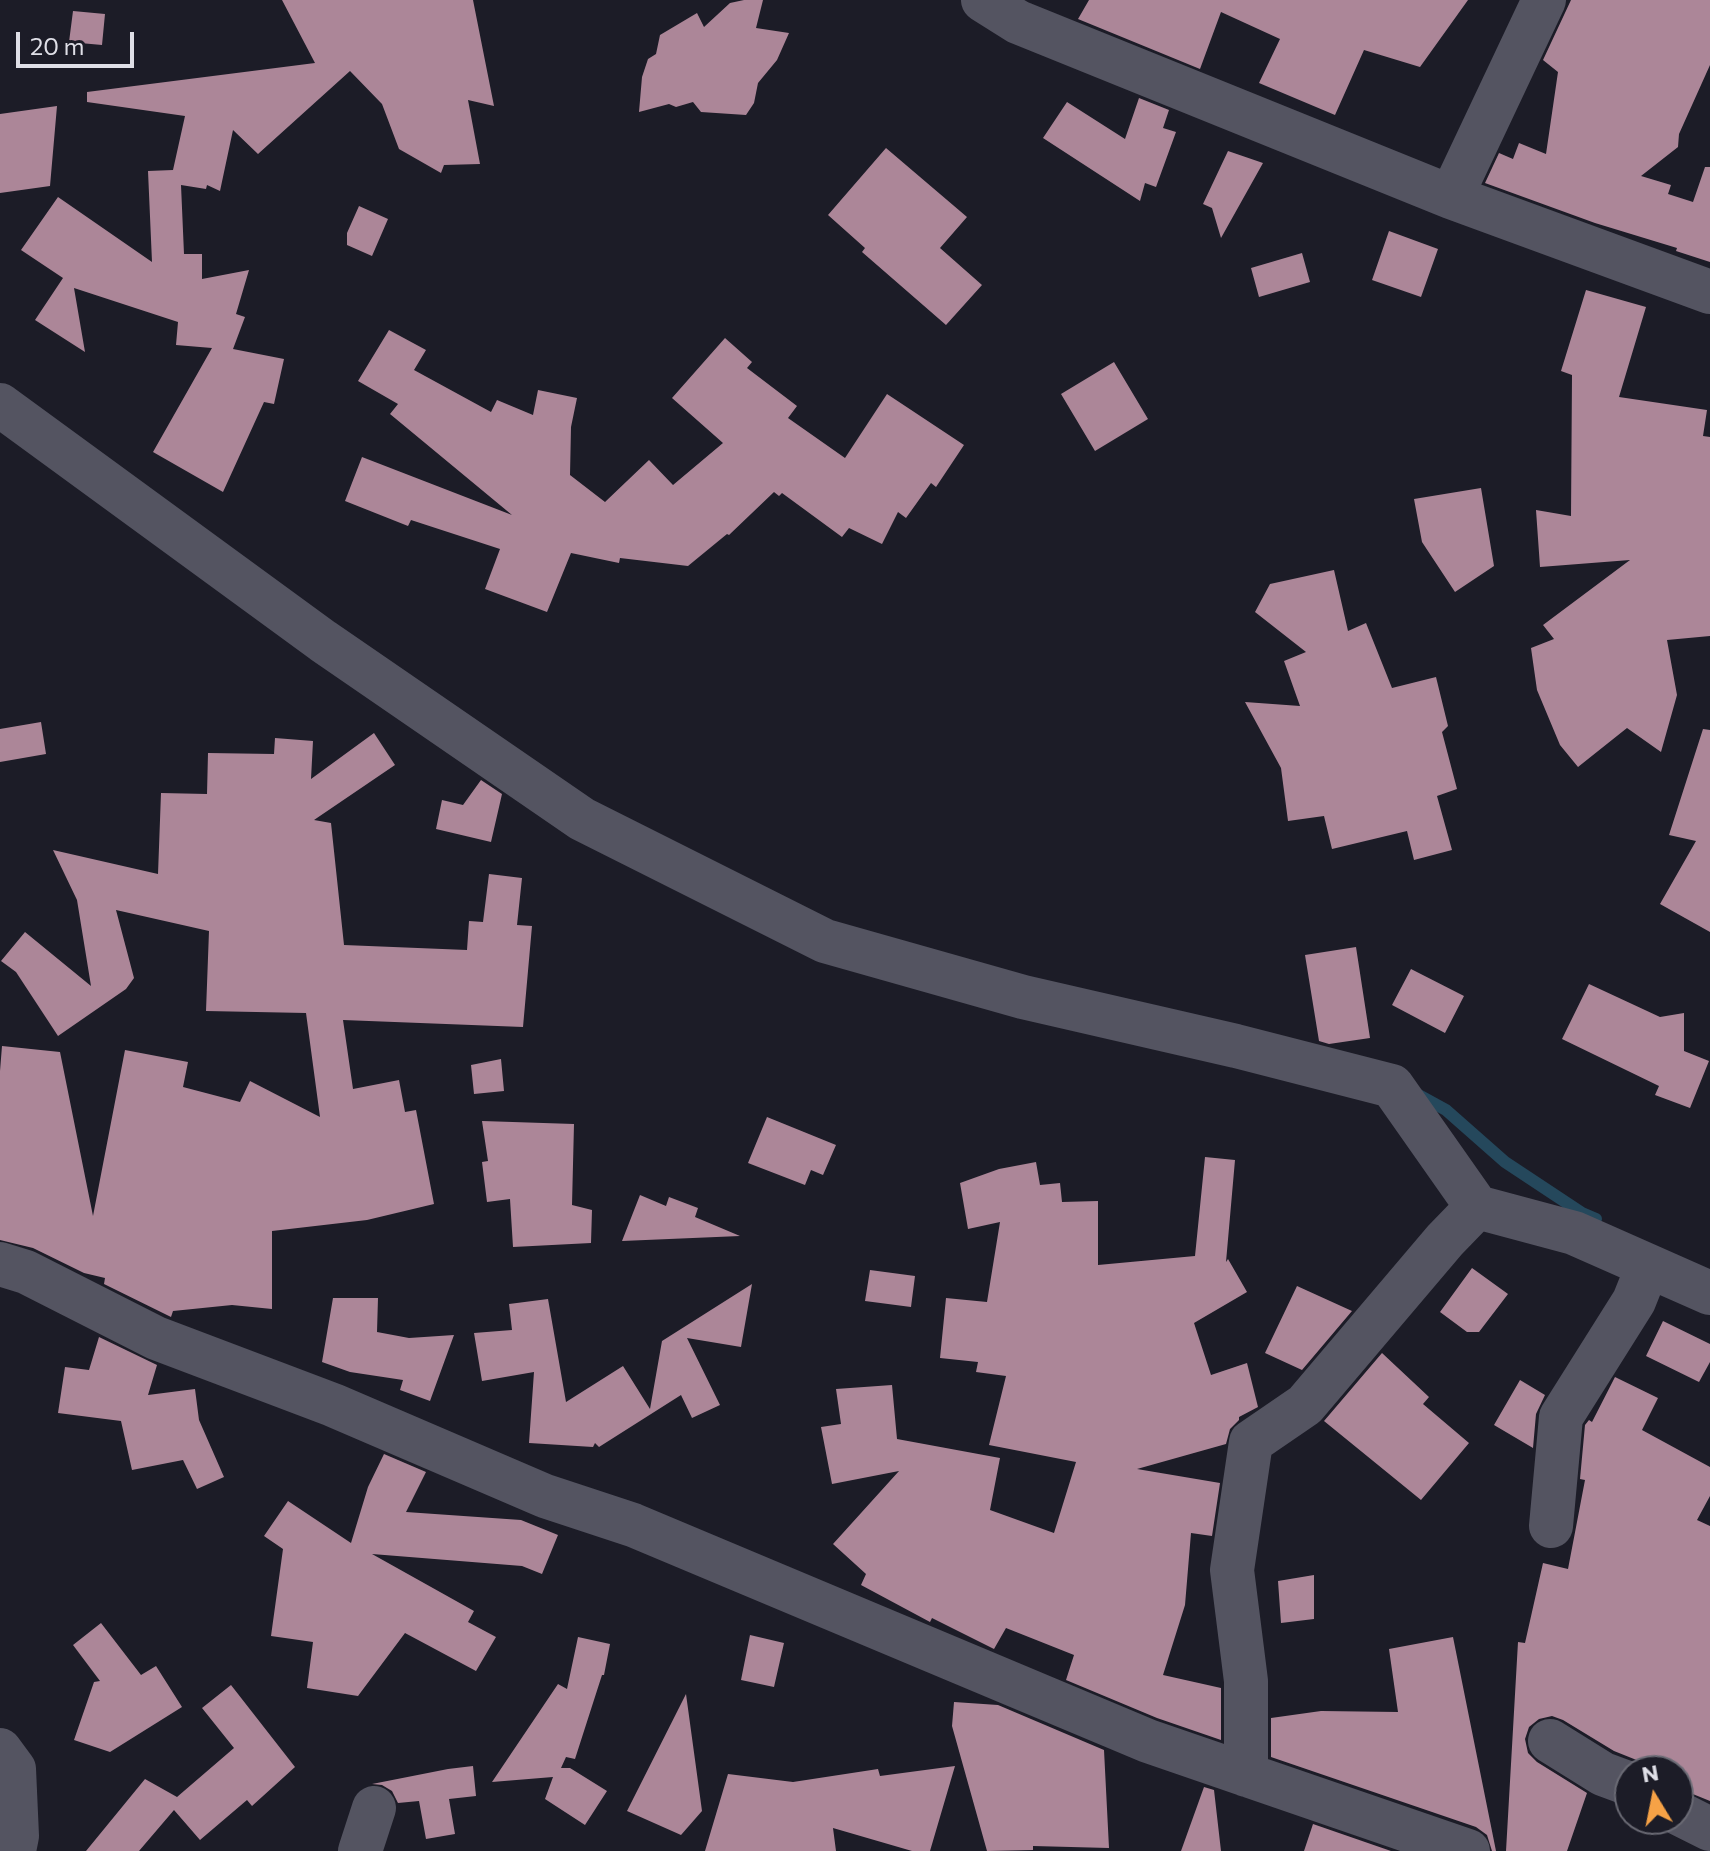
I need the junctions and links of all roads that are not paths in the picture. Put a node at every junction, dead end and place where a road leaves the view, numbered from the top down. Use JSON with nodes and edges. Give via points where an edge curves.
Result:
{"nodes":[{"id":1,"x":983,"y":0,"type":"edge"},
{"id":2,"x":1544,"y":0,"type":"edge"},
{"id":3,"x":1451,"y":197,"type":"junction"},
{"id":4,"x":1710,"y":292,"type":"edge"},
{"id":5,"x":0,"y":405,"type":"edge"},
{"id":6,"x":1477,"y":1207,"type":"junction"},
{"id":7,"x":0,"y":1264,"type":"edge"},
{"id":8,"x":1648,"y":1266,"type":"junction"},
{"id":9,"x":1710,"y":1293,"type":"edge"},
{"id":10,"x":1551,"y":1526,"type":"dead end"},
{"id":11,"x":1550,"y":1741,"type":"dead end"},
{"id":12,"x":0,"y":1750,"type":"edge"},
{"id":13,"x":1246,"y":1775,"type":"junction"},
{"id":14,"x":1614,"y":1778,"type":"edge"},
{"id":15,"x":374,"y":1808,"type":"dead end"},
{"id":16,"x":14,"y":1851,"type":"edge"},
{"id":17,"x":360,"y":1851,"type":"edge"},
{"id":18,"x":1468,"y":1851,"type":"edge"}],
"edges":[{"from":1,"to":3,"type":"street","via":[[1018,22]]},
{"from":2,"to":3,"type":"street"},
{"from":3,"to":4,"type":"street"},
{"from":5,"to":6,"type":"street","via":[[323,641],[582,819],[825,941],[1023,997],[1392,1086]]},
{"from":6,"to":8,"type":"street","via":[[1574,1233]]},
{"from":6,"to":13,"type":"street","via":[[1305,1405],[1251,1442],[1232,1570],[1246,1681]]},
{"from":7,"to":13,"type":"street","via":[[156,1338],[333,1405],[545,1496],[633,1525],[1148,1741]]},
{"from":8,"to":9,"type":"street"},
{"from":8,"to":10,"type":"street","via":[[1634,1301],[1561,1417]]},
{"from":11,"to":14,"type":"street"},
{"from":12,"to":16,"type":"street","via":[[14,1769]]},
{"from":13,"to":18,"type":"street"},
{"from":15,"to":17,"type":"street"}]}
